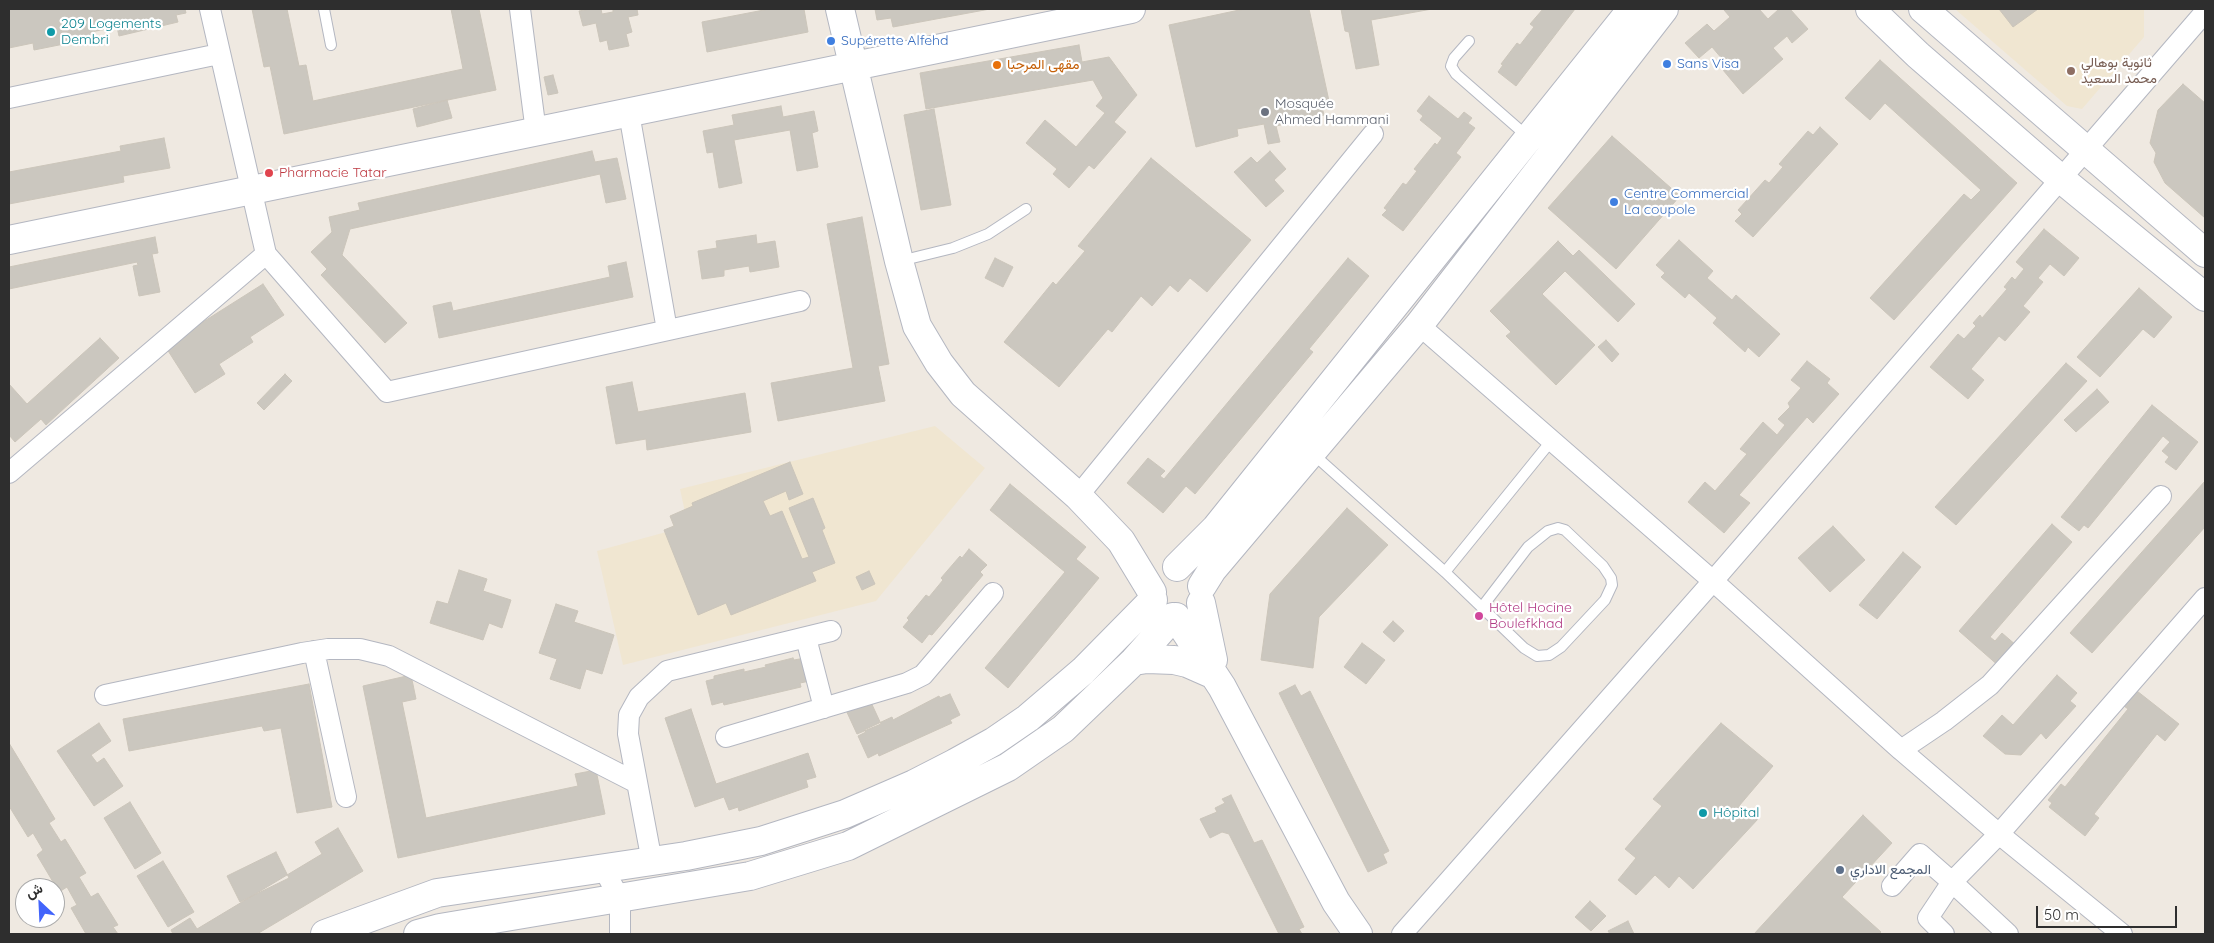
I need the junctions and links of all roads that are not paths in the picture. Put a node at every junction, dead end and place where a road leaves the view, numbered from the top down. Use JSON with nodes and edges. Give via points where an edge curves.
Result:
{"nodes":[{"id":1,"x":210,"y":9,"type":"edge"},
{"id":2,"x":324,"y":9,"type":"edge"},
{"id":3,"x":520,"y":9,"type":"edge"},
{"id":4,"x":840,"y":9,"type":"edge"},
{"id":5,"x":1131,"y":9,"type":"edge"},
{"id":6,"x":1632,"y":9,"type":"edge"},
{"id":7,"x":1664,"y":9,"type":"edge"},
{"id":8,"x":1870,"y":9,"type":"edge"},
{"id":9,"x":1923,"y":9,"type":"edge"},
{"id":10,"x":2205,"y":12,"type":"edge"},
{"id":11,"x":1469,"y":41,"type":"dead end"},
{"id":12,"x":331,"y":45,"type":"dead end"},
{"id":13,"x":219,"y":54,"type":"junction"},
{"id":14,"x":853,"y":66,"type":"junction"},
{"id":15,"x":9,"y":98,"type":"edge"},
{"id":16,"x":629,"y":113,"type":"junction"},
{"id":17,"x":536,"y":132,"type":"junction"},
{"id":18,"x":1373,"y":134,"type":"dead end"},
{"id":19,"x":1528,"y":138,"type":"junction"},
{"id":20,"x":2086,"y":150,"type":"junction"},
{"id":21,"x":2061,"y":179,"type":"junction"},
{"id":22,"x":252,"y":190,"type":"junction"},
{"id":23,"x":1026,"y":209,"type":"dead end"},
{"id":24,"x":9,"y":240,"type":"edge"},
{"id":25,"x":2205,"y":253,"type":"edge"},
{"id":26,"x":266,"y":254,"type":"junction"},
{"id":27,"x":899,"y":261,"type":"junction"},
{"id":28,"x":2205,"y":297,"type":"edge"},
{"id":29,"x":800,"y":301,"type":"dead end"},
{"id":30,"x":1418,"y":325,"type":"junction"},
{"id":31,"x":668,"y":330,"type":"junction"},
{"id":32,"x":1552,"y":440,"type":"junction"},
{"id":33,"x":1312,"y":453,"type":"junction"},
{"id":34,"x":9,"y":473,"type":"edge"},
{"id":35,"x":1078,"y":496,"type":"junction"},
{"id":36,"x":2161,"y":496,"type":"dead end"},
{"id":37,"x":1121,"y":541,"type":"junction"},
{"id":38,"x":1176,"y":567,"type":"junction"},
{"id":39,"x":1445,"y":572,"type":"junction"},
{"id":40,"x":1713,"y":581,"type":"junction"},
{"id":41,"x":993,"y":592,"type":"dead end"},
{"id":42,"x":1202,"y":594,"type":"junction"},
{"id":43,"x":2205,"y":598,"type":"edge"},
{"id":44,"x":1163,"y":607,"type":"junction"},
{"id":45,"x":1482,"y":607,"type":"junction"},
{"id":46,"x":831,"y":631,"type":"dead end"},
{"id":47,"x":806,"y":638,"type":"junction"},
{"id":48,"x":314,"y":651,"type":"junction"},
{"id":49,"x":1134,"y":661,"type":"junction"},
{"id":50,"x":1217,"y":681,"type":"junction"},
{"id":51,"x":105,"y":695,"type":"dead end"},
{"id":52,"x":824,"y":708,"type":"junction"},
{"id":53,"x":726,"y":737,"type":"dead end"},
{"id":54,"x":1901,"y":750,"type":"junction"},
{"id":55,"x":637,"y":783,"type":"junction"},
{"id":56,"x":346,"y":797,"type":"dead end"},
{"id":57,"x":1999,"y":834,"type":"junction"},
{"id":58,"x":652,"y":862,"type":"junction"},
{"id":59,"x":602,"y":868,"type":"junction"},
{"id":60,"x":1952,"y":882,"type":"junction"},
{"id":61,"x":1892,"y":886,"type":"dead end"},
{"id":62,"x":620,"y":899,"type":"junction"},
{"id":63,"x":326,"y":934,"type":"edge"},
{"id":64,"x":418,"y":934,"type":"edge"},
{"id":65,"x":620,"y":934,"type":"edge"},
{"id":66,"x":1358,"y":934,"type":"edge"},
{"id":67,"x":1402,"y":934,"type":"edge"},
{"id":68,"x":1944,"y":934,"type":"edge"},
{"id":69,"x":2008,"y":934,"type":"edge"},
{"id":70,"x":2122,"y":934,"type":"edge"}],
"edges":[{"from":1,"to":13,"type":"street"},
{"from":2,"to":12,"type":"lane"},
{"from":3,"to":17,"type":"street"},
{"from":4,"to":14,"type":"main road"},
{"from":5,"to":14,"type":"main road"},
{"from":6,"to":19,"type":"main road"},
{"from":7,"to":30,"type":"main road"},
{"from":8,"to":21,"type":"main road"},
{"from":9,"to":20,"type":"main road"},
{"from":10,"to":20,"type":"street"},
{"from":11,"to":19,"type":"lane","via":[[1451,66]]},
{"from":13,"to":15,"type":"street"},
{"from":13,"to":22,"type":"street"},
{"from":14,"to":16,"type":"main road"},
{"from":14,"to":27,"type":"main road"},
{"from":16,"to":17,"type":"main road"},
{"from":16,"to":31,"type":"street"},
{"from":17,"to":22,"type":"main road"},
{"from":18,"to":35,"type":"street"},
{"from":19,"to":38,"type":"main road","via":[[1216,528]]},
{"from":20,"to":21,"type":"street"},
{"from":20,"to":25,"type":"main road"},
{"from":21,"to":28,"type":"main road"},
{"from":21,"to":40,"type":"street"},
{"from":22,"to":24,"type":"main road"},
{"from":22,"to":26,"type":"street"},
{"from":23,"to":27,"type":"lane","via":[[988,234],[953,248]]},
{"from":26,"to":31,"type":"street","via":[[386,392]]},
{"from":26,"to":34,"type":"street"},
{"from":27,"to":35,"type":"main road","via":[[917,326],[939,364],[963,394]]},
{"from":29,"to":31,"type":"street"},
{"from":30,"to":32,"type":"street"},
{"from":30,"to":33,"type":"main road"},
{"from":32,"to":39,"type":"lane"},
{"from":32,"to":40,"type":"street"},
{"from":33,"to":39,"type":"lane"},
{"from":33,"to":42,"type":"main road","via":[[1212,570]]},
{"from":35,"to":37,"type":"main road"},
{"from":36,"to":54,"type":"street","via":[[1990,684]]},
{"from":37,"to":38,"type":"main road"},
{"from":37,"to":44,"type":"main road"},
{"from":38,"to":42,"type":"main road","via":[[1192,571],[1199,578]]},
{"from":38,"to":44,"type":"main road","via":[[1157,577]]},
{"from":39,"to":45,"type":"lane"},
{"from":40,"to":54,"type":"street"},
{"from":40,"to":67,"type":"street"},
{"from":41,"to":52,"type":"street","via":[[923,675],[907,683]]},
{"from":42,"to":44,"type":"main road","via":[[1196,610],[1189,615]]},
{"from":42,"to":50,"type":"main road"},
{"from":43,"to":57,"type":"street"},
{"from":44,"to":49,"type":"main road"},
{"from":44,"to":50,"type":"main road"},
{"from":44,"to":58,"type":"main road","via":[[1100,655],[1046,704],[993,742],[914,784],[845,814],[761,841]]},
{"from":45,"to":45,"type":"lane","via":[[1524,648],[1537,656],[1549,655],[1561,648],[1605,600],[1612,585],[1611,578],[1603,566],[1565,530],[1558,528],[1548,531],[1528,547]]},
{"from":46,"to":47,"type":"street"},
{"from":47,"to":52,"type":"street"},
{"from":47,"to":55,"type":"street","via":[[667,671],[652,683],[639,696],[629,715],[628,734]]},
{"from":48,"to":51,"type":"street"},
{"from":48,"to":55,"type":"street","via":[[360,649],[389,656]]},
{"from":48,"to":56,"type":"street"},
{"from":49,"to":50,"type":"main road","via":[[1147,658],[1188,663]]},
{"from":49,"to":62,"type":"main road","via":[[1063,729],[1008,768],[848,846],[750,876]]},
{"from":50,"to":66,"type":"main road","via":[[1336,902]]},
{"from":52,"to":53,"type":"street"},
{"from":54,"to":57,"type":"street"},
{"from":55,"to":58,"type":"street"},
{"from":57,"to":60,"type":"street"},
{"from":57,"to":70,"type":"street"},
{"from":58,"to":59,"type":"main road"},
{"from":59,"to":62,"type":"street"},
{"from":59,"to":63,"type":"main road","via":[[437,892]]},
{"from":60,"to":61,"type":"street","via":[[1920,854]]},
{"from":60,"to":68,"type":"street","via":[[1928,918]]},
{"from":60,"to":69,"type":"street"},
{"from":62,"to":64,"type":"main road"},
{"from":62,"to":65,"type":"street"}]}
